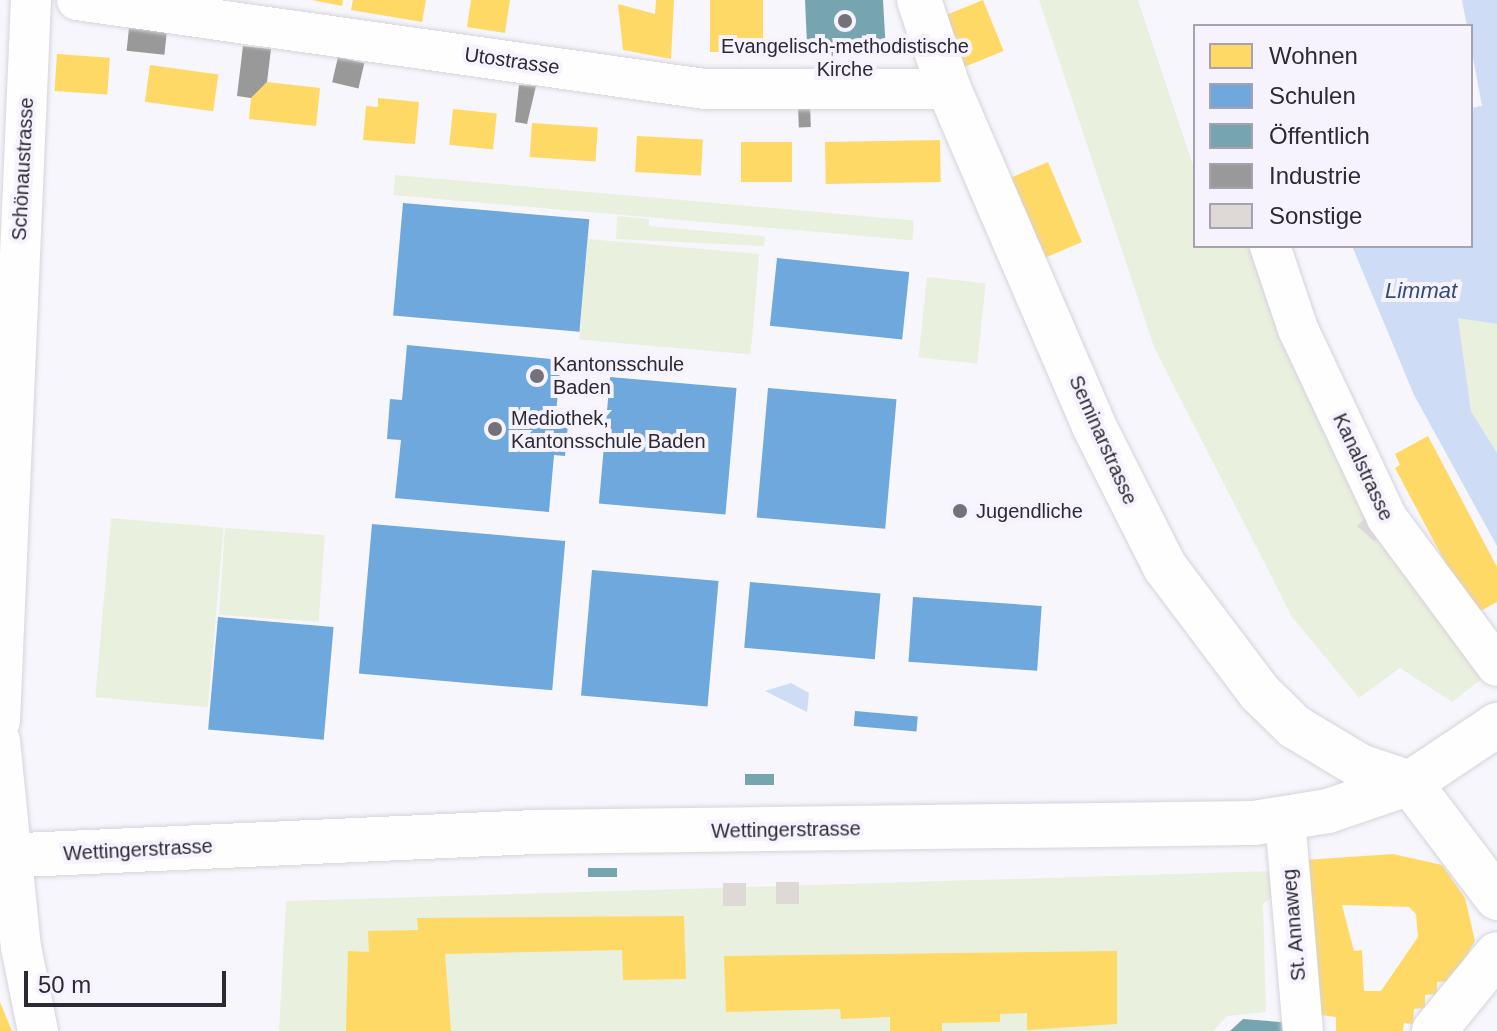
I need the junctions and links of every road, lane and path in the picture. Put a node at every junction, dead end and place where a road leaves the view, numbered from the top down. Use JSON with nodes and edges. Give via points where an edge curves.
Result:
{"nodes":[{"id":1,"x":31,"y":0,"type":"edge"},
{"id":2,"x":77,"y":0,"type":"edge"},
{"id":3,"x":919,"y":0,"type":"edge"},
{"id":4,"x":949,"y":89,"type":"junction"},
{"id":5,"x":10,"y":210,"type":"edge"},
{"id":6,"x":1271,"y":248,"type":"edge"},
{"id":7,"x":6,"y":374,"type":"edge"},
{"id":8,"x":1497,"y":666,"type":"edge"},
{"id":9,"x":0,"y":721,"type":"edge"},
{"id":10,"x":1497,"y":725,"type":"edge"},
{"id":11,"x":0,"y":741,"type":"edge"},
{"id":12,"x":1427,"y":773,"type":"junction"},
{"id":13,"x":1285,"y":818,"type":"junction"},
{"id":14,"x":6,"y":856,"type":"edge"},
{"id":15,"x":1497,"y":898,"type":"edge"},
{"id":16,"x":1497,"y":954,"type":"edge"},
{"id":17,"x":38,"y":1031,"type":"edge"},
{"id":18,"x":1303,"y":1031,"type":"edge"},
{"id":19,"x":1434,"y":1031,"type":"edge"}],
"edges":[{"from":1,"to":5,"type":"street","name":"Schönaustrasse"},
{"from":2,"to":4,"type":"street","name":"Utostrasse","via":[[705,89]]},
{"from":3,"to":4,"type":"main road","name":"Seminarstrasse"},
{"from":4,"to":12,"type":"main road","name":"Seminarstrasse","via":[[1094,426],[1165,567],[1260,693],[1295,727],[1360,766]]},
{"from":5,"to":7,"type":"street","name":"Schönaustrasse"},
{"from":6,"to":8,"type":"street","name":"Kanalstrasse","via":[[1298,329],[1387,518]]},
{"from":7,"to":9,"type":"street","name":"Schönaustrasse"},
{"from":10,"to":12,"type":"main road"},
{"from":11,"to":14,"type":"street"},
{"from":12,"to":13,"type":"main road","name":"Wettingerstrasse"},
{"from":12,"to":15,"type":"main road"},
{"from":13,"to":14,"type":"main road","name":"Wettingerstrasse","via":[[534,832]]},
{"from":13,"to":18,"type":"street","name":"St. Annaweg"},
{"from":14,"to":17,"type":"street"},
{"from":16,"to":19,"type":"main road"}]}
